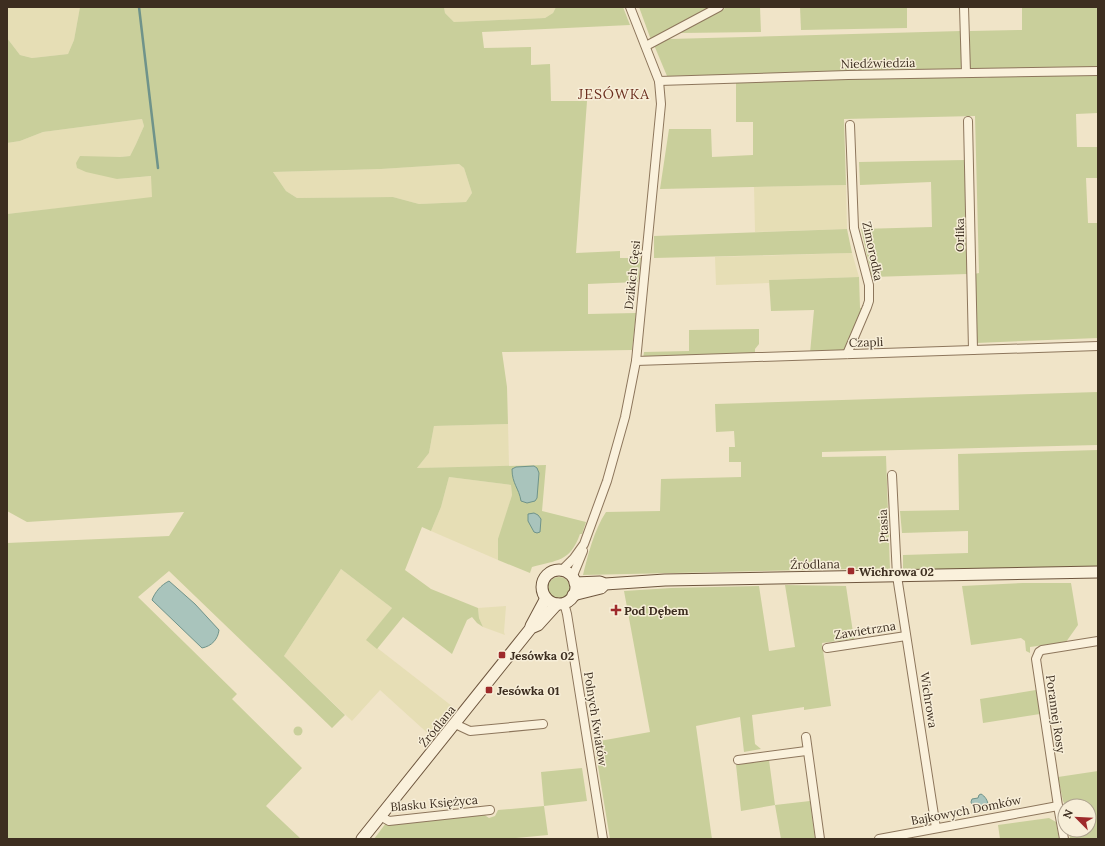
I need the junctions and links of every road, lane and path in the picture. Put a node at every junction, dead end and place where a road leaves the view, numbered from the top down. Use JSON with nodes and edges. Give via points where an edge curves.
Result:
{"nodes":[{"id":1,"x":630,"y":7,"type":"edge"},
{"id":2,"x":720,"y":7,"type":"edge"},
{"id":3,"x":964,"y":7,"type":"edge"},
{"id":4,"x":646,"y":46,"type":"junction"},
{"id":5,"x":1098,"y":71,"type":"edge"},
{"id":6,"x":966,"y":74,"type":"junction"},
{"id":7,"x":659,"y":81,"type":"junction"},
{"id":8,"x":968,"y":121,"type":"dead end"},
{"id":9,"x":850,"y":125,"type":"dead end"},
{"id":10,"x":1098,"y":346,"type":"edge"},
{"id":11,"x":972,"y":350,"type":"junction"},
{"id":12,"x":847,"y":354,"type":"junction"},
{"id":13,"x":636,"y":361,"type":"junction"},
{"id":14,"x":892,"y":475,"type":"dead end"},
{"id":15,"x":584,"y":544,"type":"junction"},
{"id":16,"x":561,"y":571,"type":"junction"},
{"id":17,"x":1098,"y":572,"type":"edge"},
{"id":18,"x":897,"y":576,"type":"junction"},
{"id":19,"x":573,"y":580,"type":"junction"},
{"id":20,"x":605,"y":584,"type":"junction"},
{"id":21,"x":574,"y":595,"type":"junction"},
{"id":22,"x":546,"y":598,"type":"junction"},
{"id":23,"x":560,"y":604,"type":"junction"},
{"id":24,"x":532,"y":628,"type":"junction"},
{"id":25,"x":906,"y":636,"type":"junction"},
{"id":26,"x":1098,"y":641,"type":"edge"},
{"id":27,"x":827,"y":648,"type":"dead end"},
{"id":28,"x":455,"y":724,"type":"junction"},
{"id":29,"x":543,"y":724,"type":"dead end"},
{"id":30,"x":806,"y":738,"type":"dead end"},
{"id":31,"x":806,"y":751,"type":"junction"},
{"id":32,"x":738,"y":760,"type":"dead end"},
{"id":33,"x":1057,"y":799,"type":"edge"},
{"id":34,"x":1057,"y":806,"type":"edge"},
{"id":35,"x":490,"y":810,"type":"dead end"},
{"id":36,"x":380,"y":816,"type":"junction"},
{"id":37,"x":936,"y":828,"type":"junction"},
{"id":38,"x":362,"y":839,"type":"edge"},
{"id":39,"x":603,"y":839,"type":"edge"},
{"id":40,"x":820,"y":839,"type":"edge"},
{"id":41,"x":879,"y":839,"type":"edge"}],
"edges":[{"from":1,"to":4,"type":"street","name":"Dzikich Gęsi"},
{"from":2,"to":4,"type":"street"},
{"from":3,"to":6,"type":"street"},
{"from":4,"to":7,"type":"street","name":"Dzikich Gęsi"},
{"from":5,"to":6,"type":"street","name":"Niedźwiedzia"},
{"from":6,"to":7,"type":"street","name":"Niedźwiedzia"},
{"from":7,"to":13,"type":"street","name":"Dzikich Gęsi","via":[[660,126]]},
{"from":8,"to":11,"type":"street","name":"Orlika"},
{"from":9,"to":12,"type":"street","name":"Zimorodka","via":[[854,228],[869,285],[869,295],[868,307]]},
{"from":10,"to":11,"type":"street","name":"Czapli"},
{"from":11,"to":12,"type":"street","name":"Czapli"},
{"from":12,"to":13,"type":"street","name":"Czapli"},
{"from":13,"to":15,"type":"street","name":"Dzikich Gęsi","via":[[625,417],[607,481]]},
{"from":14,"to":18,"type":"street","name":"Ptasia"},
{"from":15,"to":16,"type":"street","name":"Dzikich Gęsi"},
{"from":15,"to":19,"type":"street","name":"Dzikich Gęsi"},
{"from":16,"to":19,"type":"main road","via":[[568,573]]},
{"from":16,"to":22,"type":"main road","via":[[551,573],[544,579],[542,588]]},
{"from":17,"to":18,"type":"main road","name":"Źródlana"},
{"from":18,"to":20,"type":"main road","name":"Źródlana","via":[[665,580]]},
{"from":18,"to":25,"type":"street","name":"Wichrowa"},
{"from":19,"to":20,"type":"main road","name":"Źródlana"},
{"from":19,"to":21,"type":"main road"},
{"from":20,"to":21,"type":"main road","name":"Źródlana","via":[[600,588]]},
{"from":21,"to":23,"type":"main road"},
{"from":22,"to":23,"type":"main road"},
{"from":22,"to":24,"type":"main road","name":"Źródlana","via":[[532,623]]},
{"from":23,"to":24,"type":"main road","name":"Źródlana"},
{"from":23,"to":39,"type":"street","name":"Polnych Kwiatów","via":[[567,614]]},
{"from":24,"to":28,"type":"main road","name":"Źródlana"},
{"from":25,"to":27,"type":"street","name":"Zawietrzna"},
{"from":25,"to":37,"type":"street","name":"Wichrowa"},
{"from":26,"to":33,"type":"street","name":"Porannej Rosy","via":[[1042,650],[1036,659]]},
{"from":28,"to":29,"type":"street","via":[[470,731]]},
{"from":28,"to":36,"type":"main road","name":"Źródlana"},
{"from":30,"to":31,"type":"street"},
{"from":31,"to":32,"type":"street"},
{"from":31,"to":40,"type":"street"},
{"from":34,"to":37,"type":"street","name":"Bajkowych Domków"},
{"from":35,"to":36,"type":"street","name":"Blasku Księżyca","via":[[389,821]]},
{"from":36,"to":38,"type":"main road","name":"Źródlana"},
{"from":37,"to":41,"type":"street","name":"Bajkowych Domków"}]}
